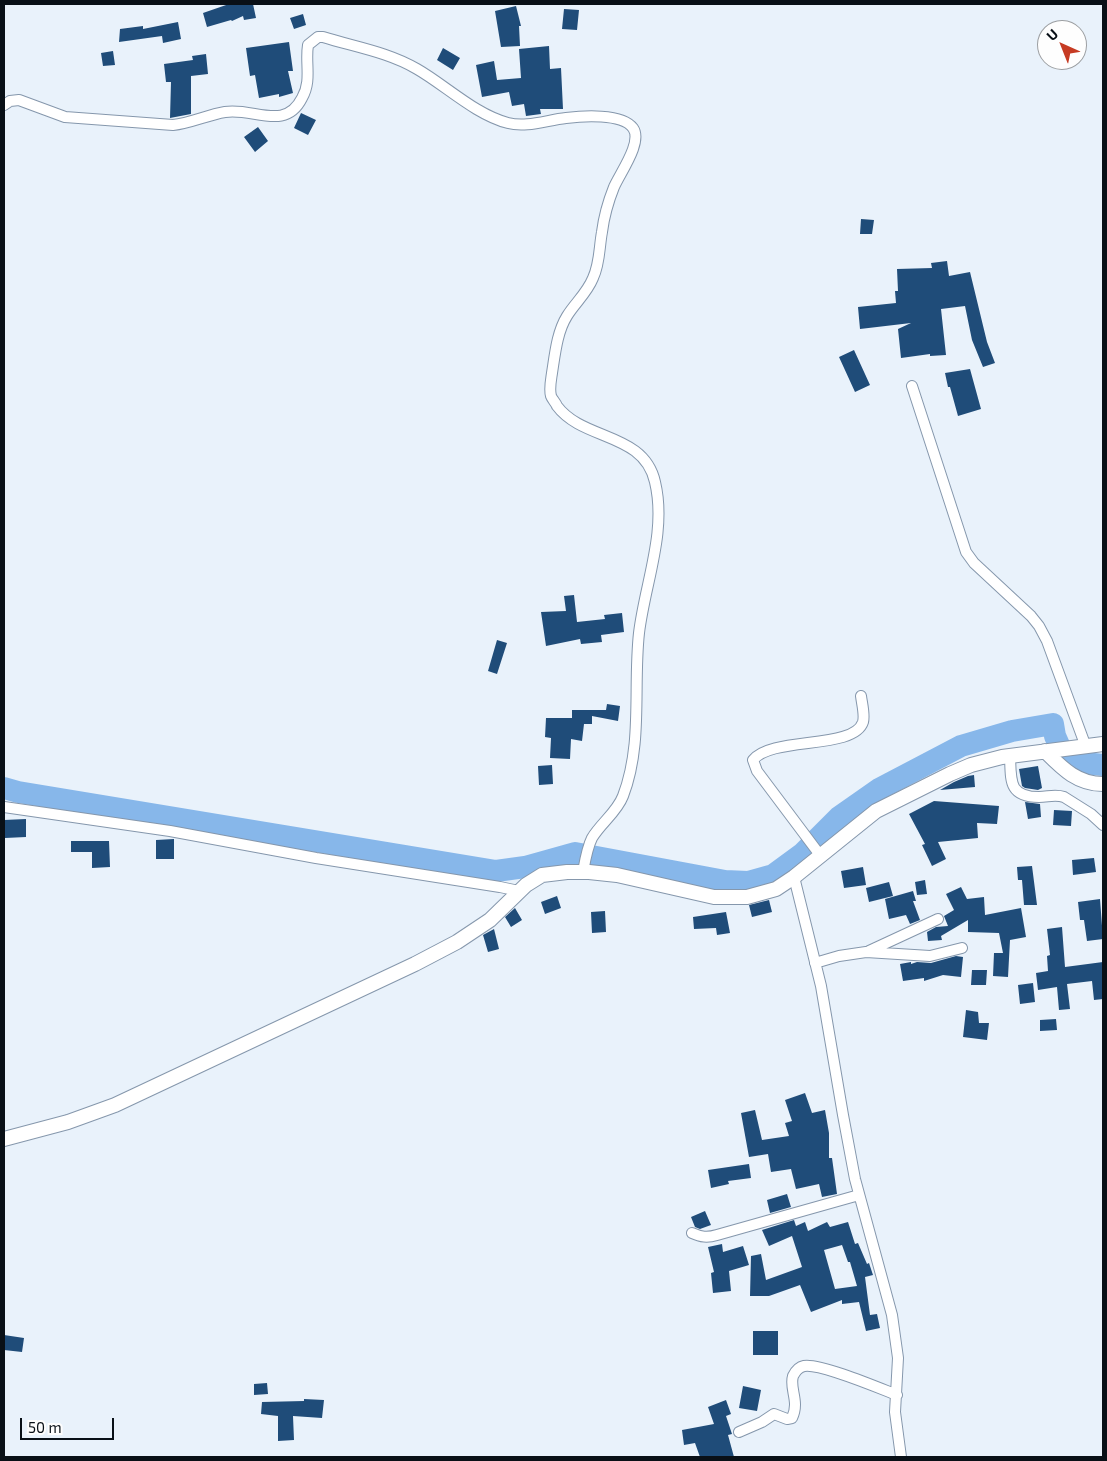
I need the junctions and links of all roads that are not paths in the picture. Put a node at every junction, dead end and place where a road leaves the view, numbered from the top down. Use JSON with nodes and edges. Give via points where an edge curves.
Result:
{"nodes":[{"id":1,"x":4,"y":105,"type":"edge"},
{"id":2,"x":912,"y":386,"type":"dead end"},
{"id":3,"x":861,"y":696,"type":"dead end"},
{"id":4,"x":1103,"y":744,"type":"edge"},
{"id":5,"x":1078,"y":748,"type":"junction"},
{"id":6,"x":1045,"y":751,"type":"junction"},
{"id":7,"x":1010,"y":755,"type":"junction"},
{"id":8,"x":1103,"y":784,"type":"edge"},
{"id":9,"x":4,"y":807,"type":"edge"},
{"id":10,"x":1103,"y":825,"type":"edge"},
{"id":11,"x":818,"y":853,"type":"junction"},
{"id":12,"x":584,"y":868,"type":"junction"},
{"id":13,"x":794,"y":877,"type":"junction"},
{"id":14,"x":518,"y":891,"type":"junction"},
{"id":15,"x":938,"y":919,"type":"dead end"},
{"id":16,"x":962,"y":948,"type":"dead end"},
{"id":17,"x":866,"y":952,"type":"junction"},
{"id":18,"x":816,"y":963,"type":"junction"},
{"id":19,"x":4,"y":1139,"type":"edge"},
{"id":20,"x":859,"y":1195,"type":"junction"},
{"id":21,"x":692,"y":1233,"type":"dead end"},
{"id":22,"x":896,"y":1395,"type":"junction"},
{"id":23,"x":739,"y":1432,"type":"dead end"},
{"id":24,"x":901,"y":1457,"type":"edge"}],
"edges":[{"from":1,"to":12,"type":"street","via":[[19,100],[65,117],[173,125],[228,112],[280,116],[290,113],[303,98],[308,78],[308,45],[323,37],[374,50],[401,61],[469,104],[509,124],[569,117],[616,118],[632,127],[636,138],[607,205],[599,262],[587,291],[564,320],[550,387],[551,397],[571,420],[638,452],[654,476],[658,492],[658,531],[639,634],[631,763],[623,798],[592,839]]},
{"from":2,"to":5,"type":"street","via":[[966,552],[1039,626],[1047,641]]},
{"from":3,"to":11,"type":"street","via":[[864,719],[855,732],[836,739],[777,749],[760,754],[753,760],[757,771]]},
{"from":4,"to":5,"type":"street"},
{"from":5,"to":6,"type":"street"},
{"from":6,"to":7,"type":"street"},
{"from":6,"to":8,"type":"street","via":[[1079,780]]},
{"from":7,"to":10,"type":"street","via":[[1012,784],[1020,794],[1059,795]]},
{"from":7,"to":11,"type":"street","via":[[971,765],[916,790],[876,811]]},
{"from":9,"to":14,"type":"street","via":[[170,831]]},
{"from":11,"to":13,"type":"street"},
{"from":12,"to":13,"type":"street","via":[[714,897],[732,898],[765,893]]},
{"from":12,"to":14,"type":"street","via":[[542,875]]},
{"from":13,"to":18,"type":"street"},
{"from":14,"to":19,"type":"street","via":[[476,930],[415,964],[115,1105]]},
{"from":15,"to":17,"type":"street"},
{"from":16,"to":17,"type":"street","via":[[930,956]]},
{"from":17,"to":18,"type":"street"},
{"from":18,"to":20,"type":"street"},
{"from":20,"to":21,"type":"street","via":[[717,1236],[699,1237]]},
{"from":20,"to":22,"type":"street","via":[[892,1315],[898,1358]]},
{"from":22,"to":23,"type":"street","via":[[828,1370],[801,1367],[792,1378],[796,1403],[790,1419],[774,1414]]},
{"from":22,"to":24,"type":"street"}]}
